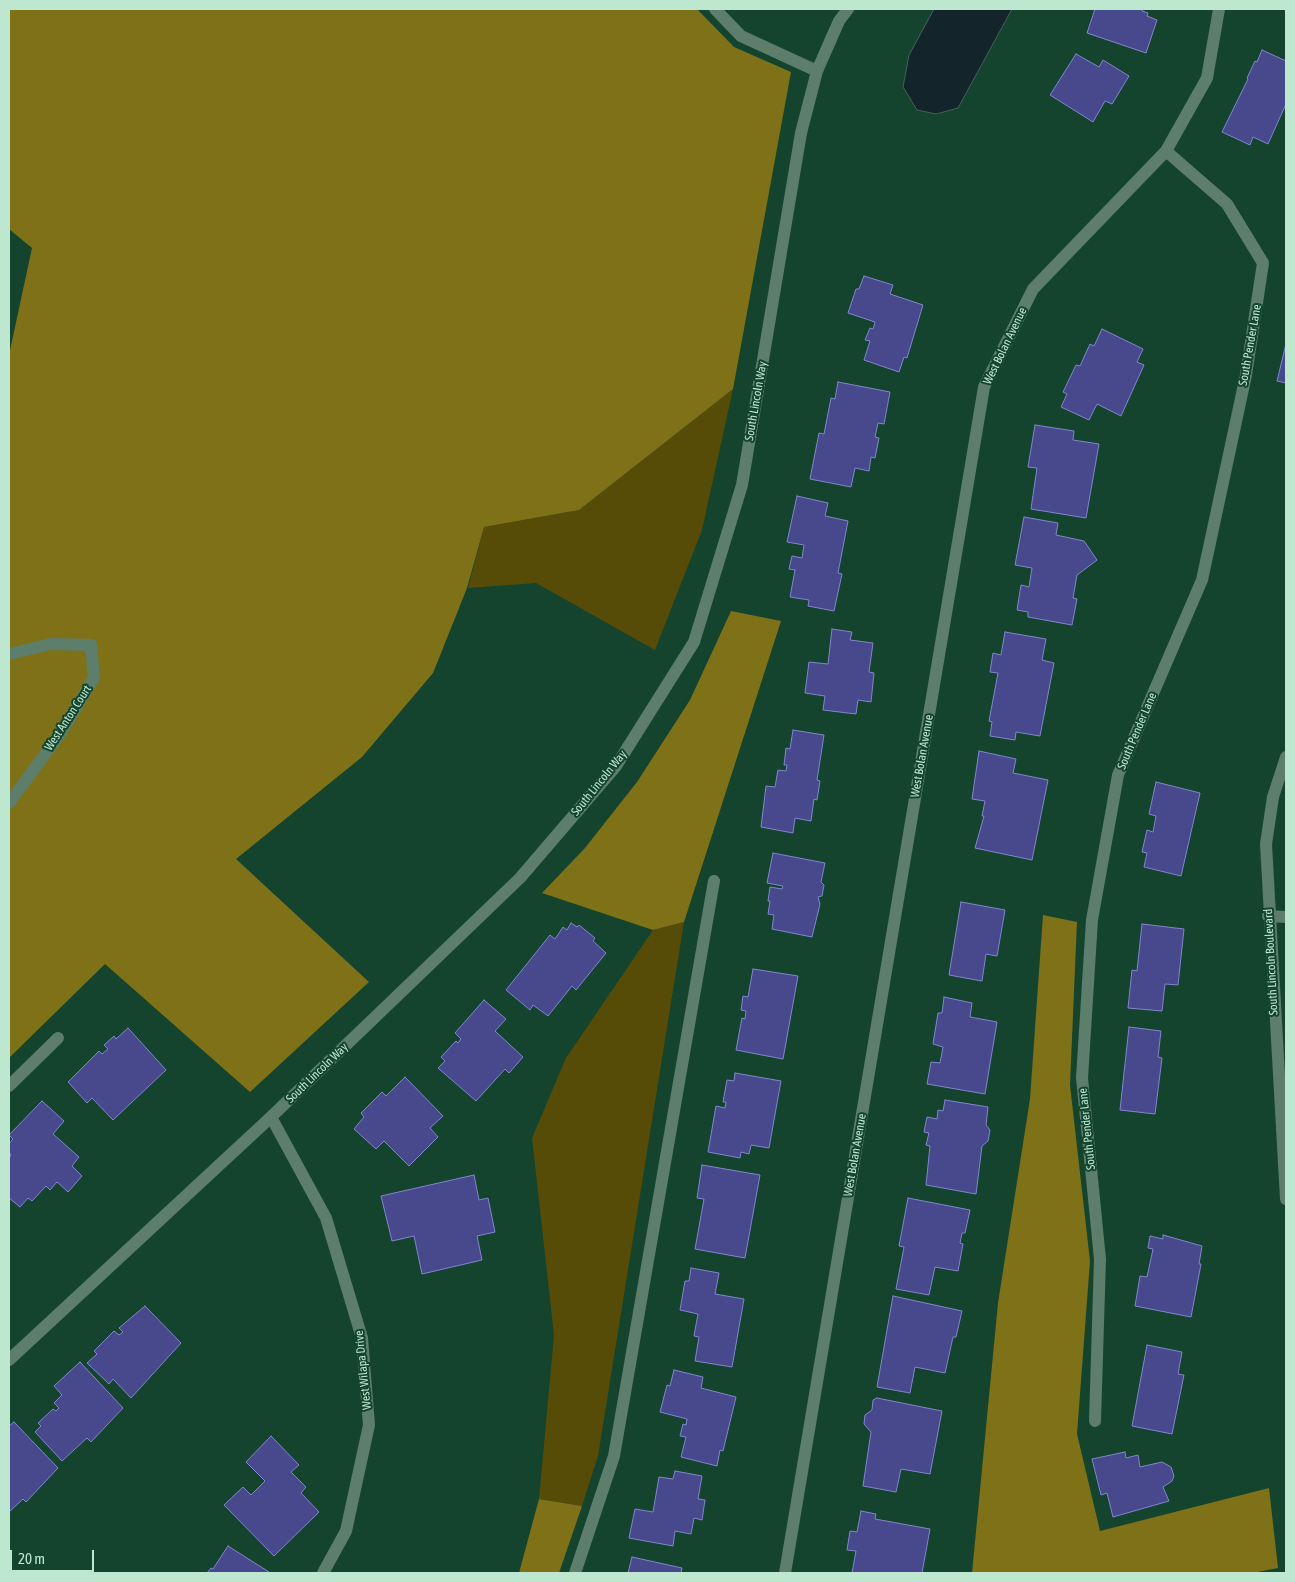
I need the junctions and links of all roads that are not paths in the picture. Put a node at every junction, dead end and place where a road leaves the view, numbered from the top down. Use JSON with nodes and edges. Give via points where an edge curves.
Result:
{"nodes":[{"id":1,"x":715,"y":9,"type":"edge"},
{"id":2,"x":848,"y":9,"type":"edge"},
{"id":3,"x":1220,"y":9,"type":"edge"},
{"id":4,"x":817,"y":71,"type":"junction"},
{"id":5,"x":1166,"y":151,"type":"junction"},
{"id":6,"x":9,"y":654,"type":"edge"},
{"id":7,"x":1286,"y":757,"type":"edge"},
{"id":8,"x":9,"y":803,"type":"edge"},
{"id":9,"x":714,"y":881,"type":"dead end"},
{"id":10,"x":1268,"y":916,"type":"junction"},
{"id":11,"x":1286,"y":916,"type":"edge"},
{"id":12,"x":58,"y":1038,"type":"dead end"},
{"id":13,"x":9,"y":1086,"type":"edge"},
{"id":14,"x":271,"y":1118,"type":"junction"},
{"id":15,"x":1286,"y":1199,"type":"edge"},
{"id":16,"x":9,"y":1360,"type":"edge"},
{"id":17,"x":1095,"y":1421,"type":"dead end"},
{"id":18,"x":323,"y":1573,"type":"edge"},
{"id":19,"x":575,"y":1573,"type":"edge"},
{"id":20,"x":784,"y":1573,"type":"edge"}],
"edges":[{"from":1,"to":4,"type":"street","via":[[741,36]]},
{"from":2,"to":4,"type":"street","name":"South Lincoln Way","via":[[839,21]]},
{"from":3,"to":5,"type":"street","name":"West Bolan Avenue","via":[[1208,78]]},
{"from":4,"to":14,"type":"street","name":"South Lincoln Way","via":[[801,133],[742,485],[694,642],[616,766],[520,878]]},
{"from":5,"to":17,"type":"street","name":"South Pender Lane","via":[[1227,204],[1264,264],[1246,375],[1202,580],[1118,775],[1092,920],[1082,1078],[1100,1260]]},
{"from":5,"to":20,"type":"street","name":"West Bolan Avenue","via":[[1033,289],[984,387]]},
{"from":6,"to":8,"type":"street","name":"West Anton Court","via":[[50,644],[92,645],[94,678],[60,734]]},
{"from":7,"to":10,"type":"street","name":"South Lincoln Boulevard","via":[[1273,797],[1266,844]]},
{"from":9,"to":19,"type":"street","via":[[614,1456]]},
{"from":10,"to":11,"type":"street"},
{"from":10,"to":15,"type":"street","name":"South Lincoln Boulevard"},
{"from":12,"to":13,"type":"street"},
{"from":14,"to":16,"type":"street","name":"South Lincoln Way"},
{"from":14,"to":18,"type":"street","name":"West Wilapa Drive","via":[[326,1218],[362,1338],[368,1425],[346,1531]]}]}
